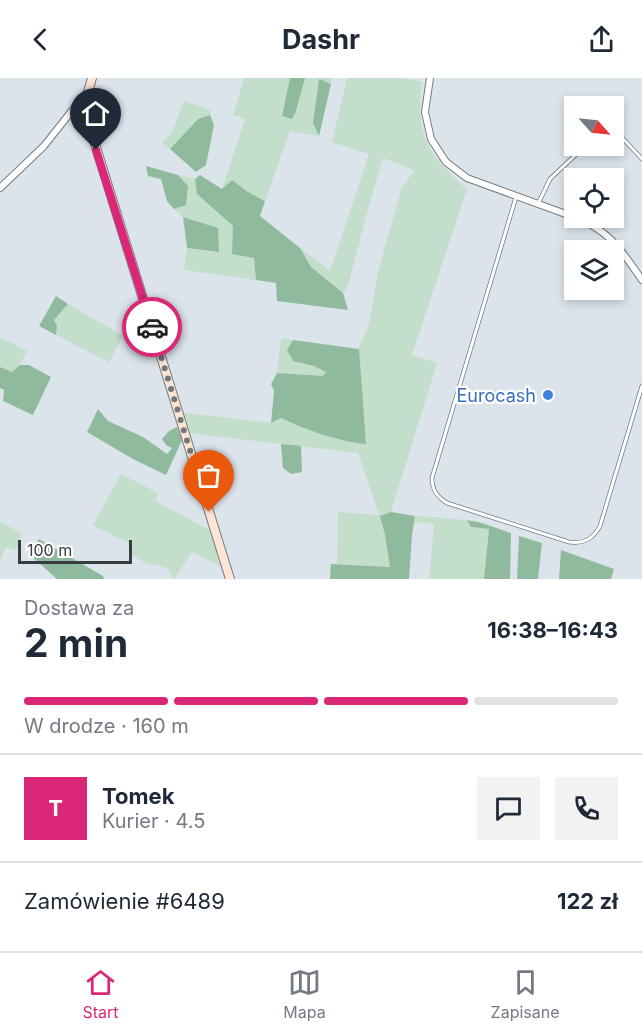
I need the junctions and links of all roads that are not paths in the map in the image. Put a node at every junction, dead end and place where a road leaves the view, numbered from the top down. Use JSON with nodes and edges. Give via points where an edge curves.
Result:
{"nodes":[{"id":1,"x":92,"y":78,"type":"edge"},
{"id":2,"x":430,"y":78,"type":"edge"},
{"id":3,"x":86,"y":99,"type":"junction"},
{"id":4,"x":624,"y":140,"type":"edge"},
{"id":5,"x":574,"y":156,"type":"edge"},
{"id":6,"x":642,"y":159,"type":"edge"},
{"id":7,"x":0,"y":188,"type":"edge"},
{"id":8,"x":516,"y":197,"type":"junction"},
{"id":9,"x":537,"y":204,"type":"junction"},
{"id":10,"x":564,"y":213,"type":"edge"},
{"id":11,"x":598,"y":228,"type":"edge"},
{"id":12,"x":642,"y":280,"type":"edge"},
{"id":13,"x":642,"y":386,"type":"edge"},
{"id":14,"x":641,"y":394,"type":"edge"},
{"id":15,"x":230,"y":579,"type":"edge"}],
"edges":[{"from":1,"to":3,"type":"street"},
{"from":2,"to":8,"type":"street","via":[[424,112],[431,139],[442,156],[467,178]]},
{"from":3,"to":7,"type":"street"},
{"from":3,"to":15,"type":"street","via":[[86,115],[96,150]]},
{"from":4,"to":6,"type":"lane"},
{"from":5,"to":9,"type":"lane","via":[[550,179]]},
{"from":8,"to":9,"type":"street"},
{"from":8,"to":14,"type":"lane","via":[[432,478],[436,493],[447,503],[569,542],[591,539],[600,526]]},
{"from":9,"to":10,"type":"street"},
{"from":11,"to":12,"type":"street","via":[[610,236]]},
{"from":13,"to":14,"type":"lane"}]}
